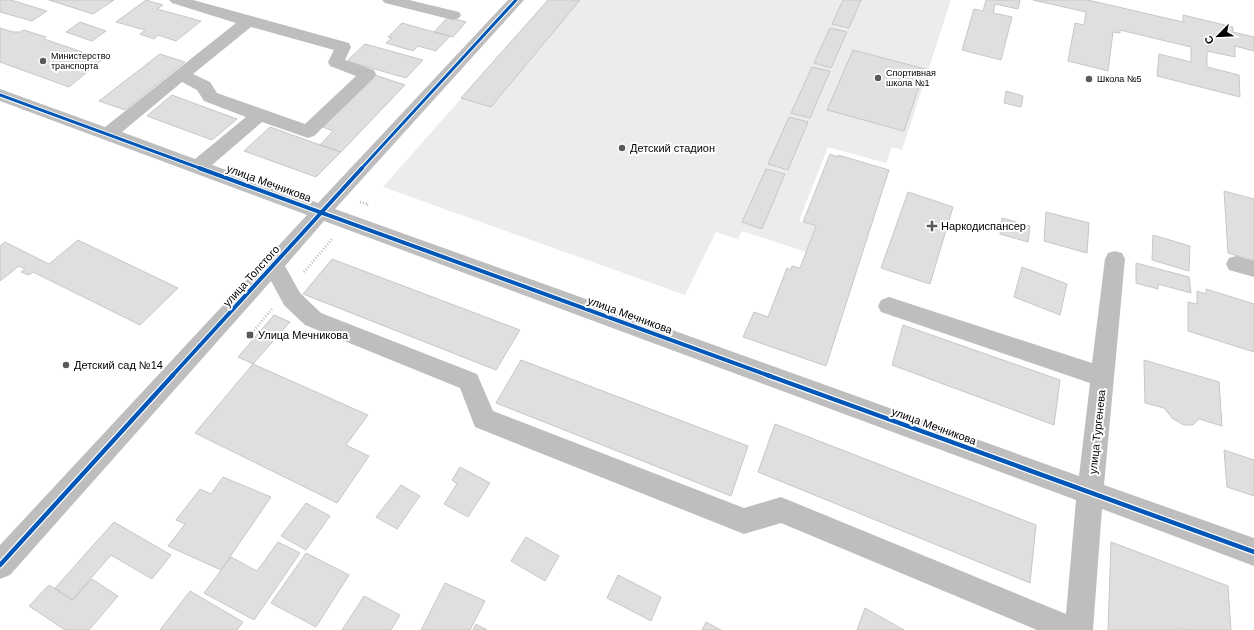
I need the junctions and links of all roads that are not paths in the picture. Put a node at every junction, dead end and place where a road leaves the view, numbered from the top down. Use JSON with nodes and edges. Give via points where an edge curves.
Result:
{"nodes":[{"id":1,"x":177,"y":0,"type":"edge"},
{"id":2,"x":390,"y":0,"type":"edge"},
{"id":3,"x":516,"y":0,"type":"edge"},
{"id":4,"x":453,"y":15,"type":"dead end"},
{"id":5,"x":248,"y":21,"type":"junction"},
{"id":6,"x":181,"y":75,"type":"junction"},
{"id":7,"x":0,"y":95,"type":"edge"},
{"id":8,"x":259,"y":115,"type":"junction"},
{"id":9,"x":108,"y":134,"type":"junction"},
{"id":10,"x":199,"y":166,"type":"junction"},
{"id":11,"x":321,"y":212,"type":"junction"},
{"id":12,"x":1115,"y":259,"type":"dead end"},
{"id":13,"x":273,"y":264,"type":"junction"},
{"id":14,"x":889,"y":306,"type":"dead end"},
{"id":15,"x":1103,"y":377,"type":"junction"},
{"id":16,"x":1090,"y":493,"type":"junction"},
{"id":17,"x":1254,"y":552,"type":"edge"},
{"id":18,"x":0,"y":565,"type":"edge"},
{"id":19,"x":1071,"y":630,"type":"edge"},
{"id":20,"x":1079,"y":630,"type":"edge"}],
"edges":[{"from":1,"to":5,"type":"street"},
{"from":2,"to":4,"type":"street"},
{"from":3,"to":11,"type":"street","name":"улица Толстого"},
{"from":5,"to":6,"type":"street"},
{"from":5,"to":8,"type":"street","via":[[343,47],[336,62],[368,74],[308,132]]},
{"from":6,"to":8,"type":"street","via":[[204,86],[210,96]]},
{"from":6,"to":9,"type":"street"},
{"from":7,"to":9,"type":"street","name":"улица Мечникова"},
{"from":8,"to":10,"type":"street"},
{"from":9,"to":10,"type":"street","name":"улица Мечникова"},
{"from":10,"to":11,"type":"street","name":"улица Мечникова"},
{"from":11,"to":13,"type":"street","name":"улица Толстого"},
{"from":11,"to":16,"type":"street","name":"улица Мечникова"},
{"from":12,"to":15,"type":"street","name":"улица Тургенева"},
{"from":13,"to":18,"type":"street","name":"улица Толстого"},
{"from":13,"to":19,"type":"street","via":[[292,299],[313,319],[469,381],[484,419],[744,521],[781,510]]},
{"from":14,"to":15,"type":"street"},
{"from":15,"to":16,"type":"street","name":"улица Тургенева"},
{"from":16,"to":17,"type":"street","name":"улица Мечникова"},
{"from":16,"to":20,"type":"street","name":"улица Тургенева"}]}
